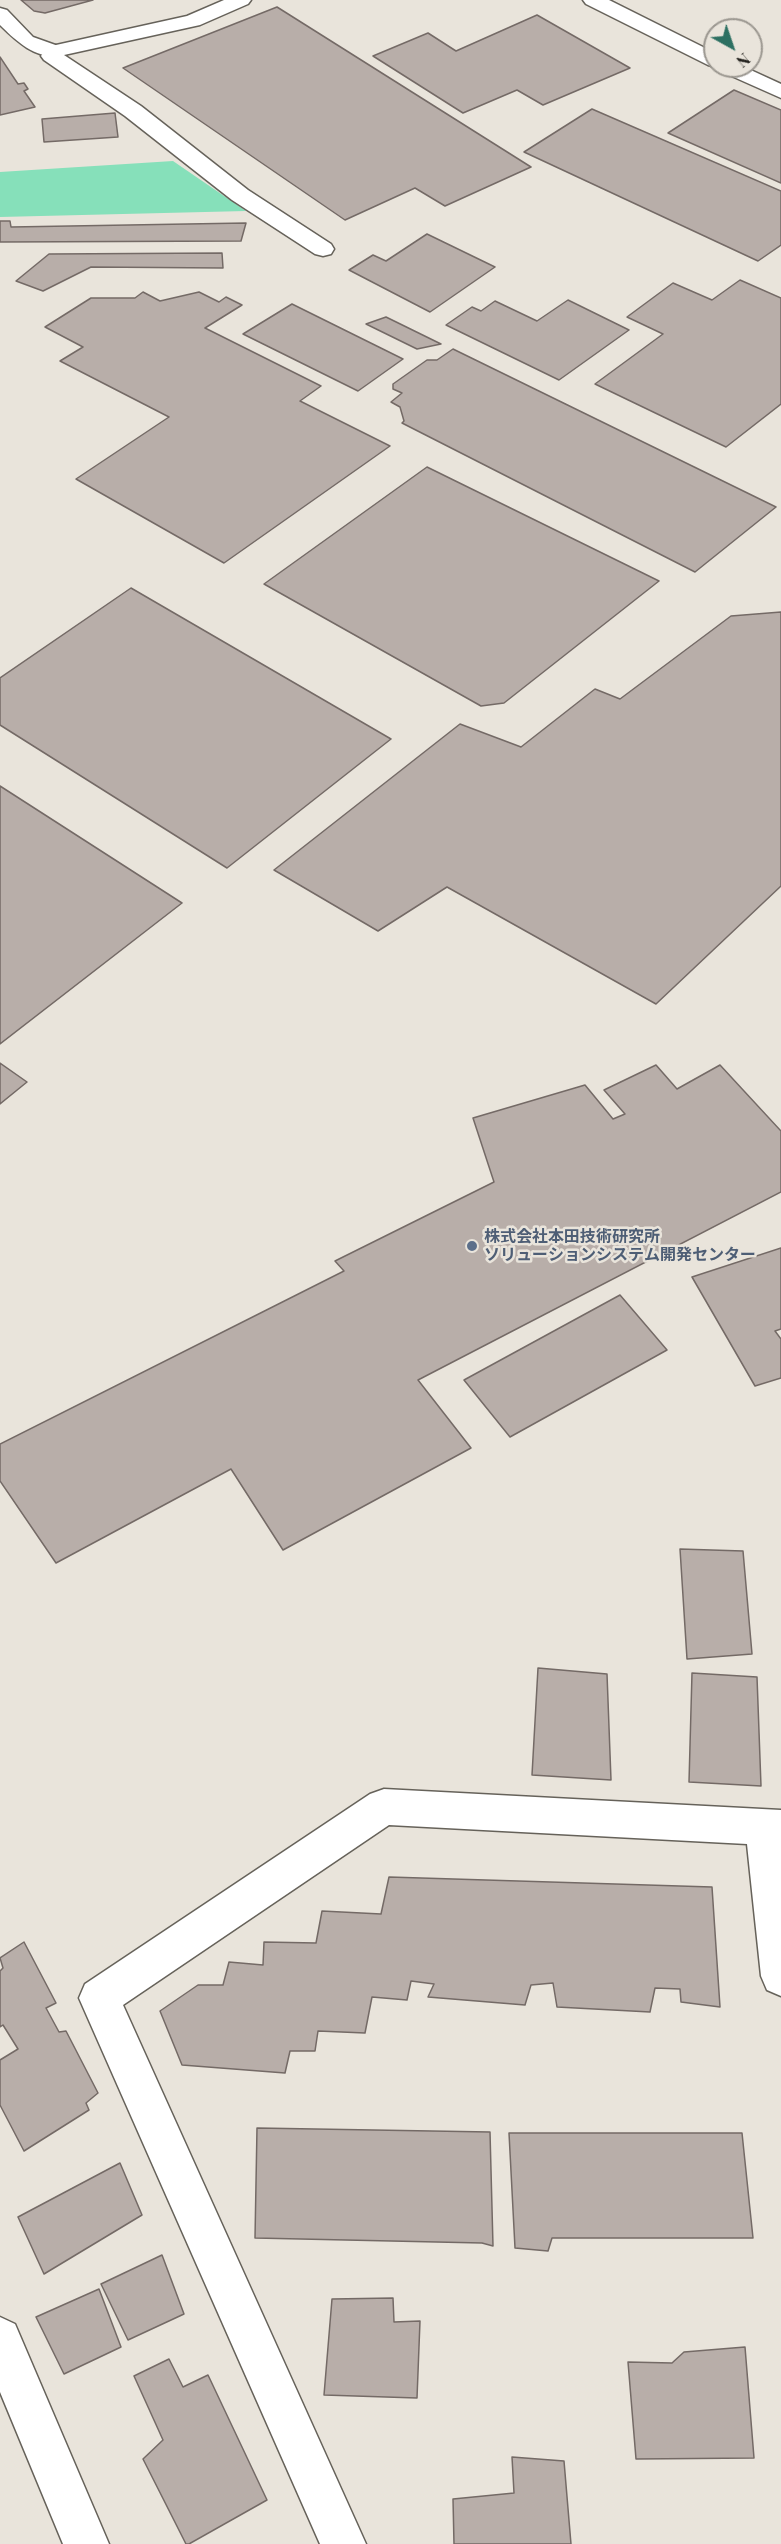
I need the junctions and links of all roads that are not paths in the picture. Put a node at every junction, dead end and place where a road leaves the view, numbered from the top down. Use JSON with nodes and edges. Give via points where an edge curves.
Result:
{"nodes":[{"id":1,"x":241,"y":0,"type":"edge"},
{"id":2,"x":594,"y":0,"type":"edge"},
{"id":3,"x":0,"y":14,"type":"edge"},
{"id":4,"x":54,"y":51,"type":"junction"},
{"id":5,"x":703,"y":55,"type":"edge"},
{"id":6,"x":751,"y":78,"type":"edge"},
{"id":7,"x":781,"y":92,"type":"edge"},
{"id":8,"x":323,"y":249,"type":"dead end"},
{"id":9,"x":773,"y":1828,"type":"edge"},
{"id":10,"x":781,"y":1976,"type":"edge"},
{"id":11,"x":0,"y":2339,"type":"edge"},
{"id":12,"x":87,"y":2544,"type":"edge"},
{"id":13,"x":343,"y":2544,"type":"edge"}],
"edges":[{"from":1,"to":4,"type":"street","via":[[193,21]]},
{"from":2,"to":5,"type":"street"},
{"from":3,"to":4,"type":"lane","via":[[26,41]]},
{"from":4,"to":8,"type":"street","via":[[51,56],[133,111],[240,195]]},
{"from":6,"to":7,"type":"street"},
{"from":9,"to":10,"type":"street"},
{"from":9,"to":13,"type":"street","via":[[384,1807],[99,1998]]},
{"from":11,"to":12,"type":"street"}]}
